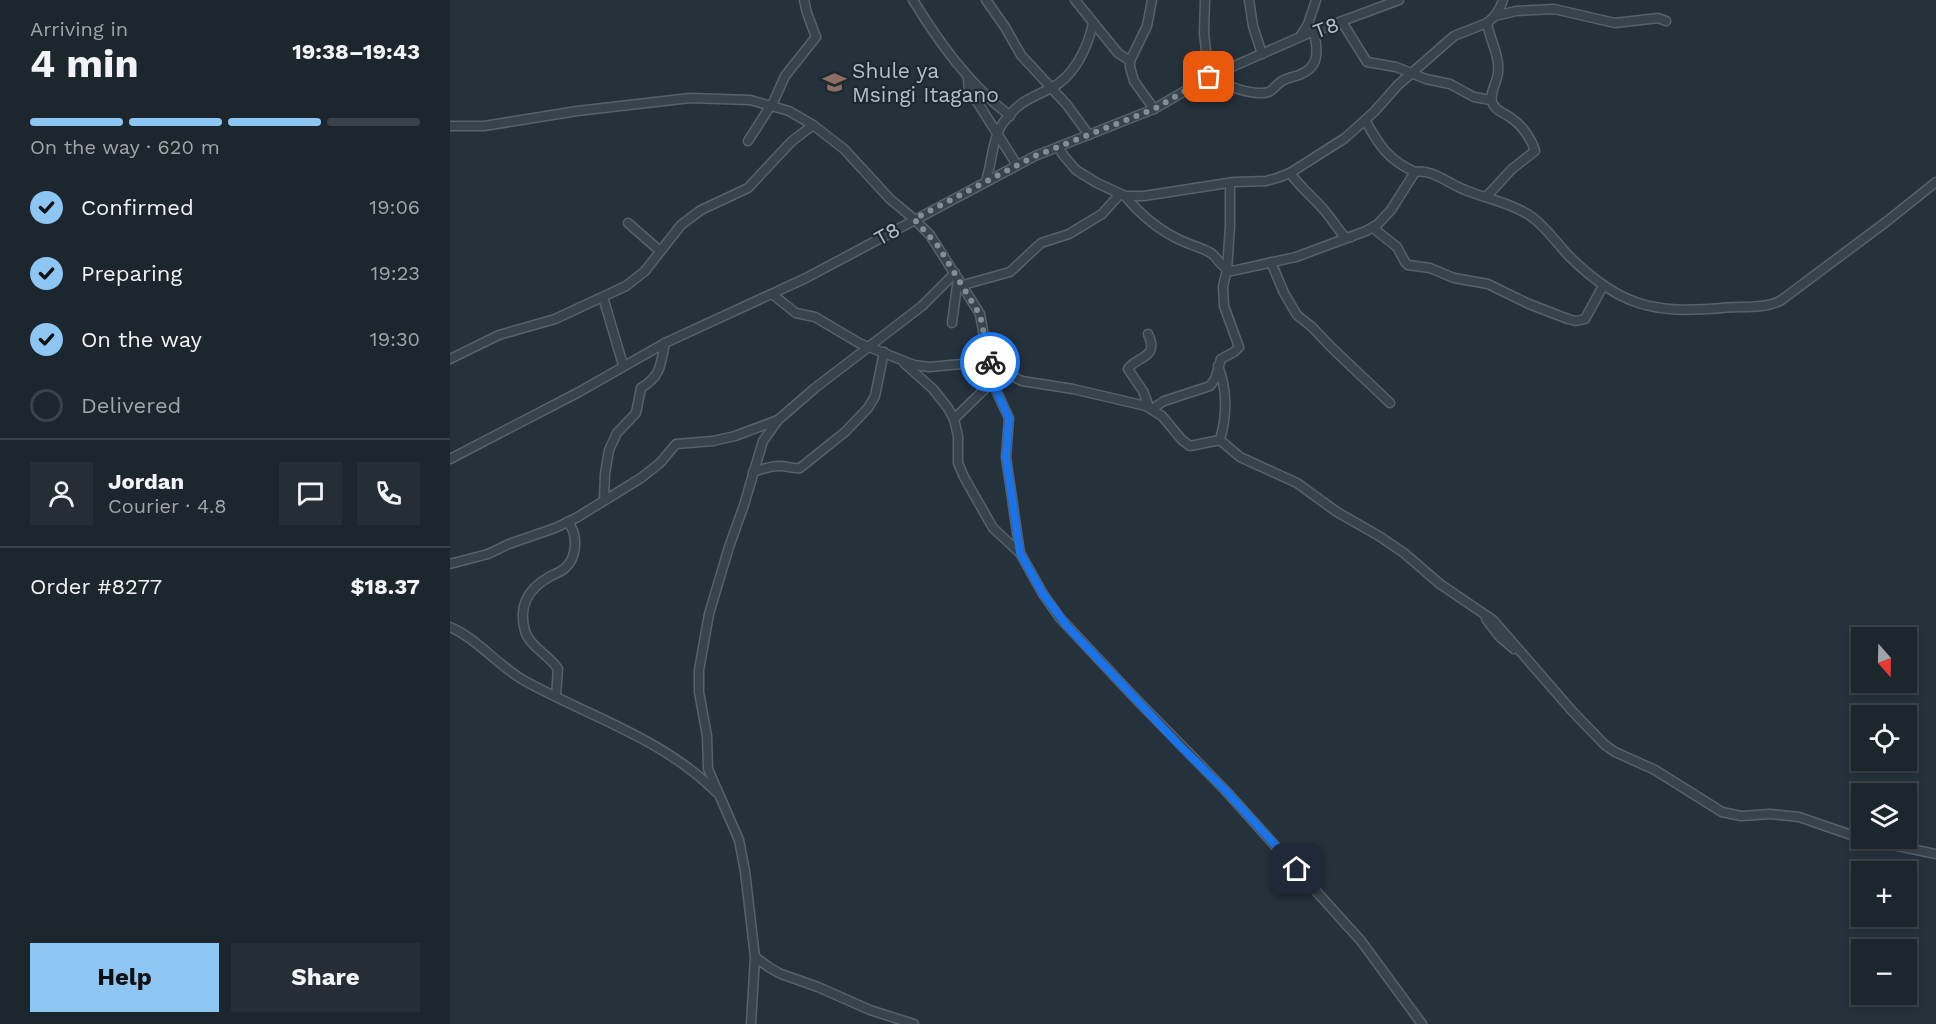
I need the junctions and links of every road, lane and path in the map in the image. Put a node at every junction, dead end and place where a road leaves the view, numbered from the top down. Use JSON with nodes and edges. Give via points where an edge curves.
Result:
{"nodes":[{"id":1,"x":804,"y":0,"type":"edge"},
{"id":2,"x":914,"y":0,"type":"edge"},
{"id":3,"x":986,"y":0,"type":"edge"},
{"id":4,"x":1075,"y":0,"type":"edge"},
{"id":5,"x":1152,"y":0,"type":"edge"},
{"id":6,"x":1205,"y":0,"type":"edge"},
{"id":7,"x":1249,"y":0,"type":"edge"},
{"id":8,"x":1316,"y":0,"type":"edge"},
{"id":9,"x":1399,"y":0,"type":"edge"},
{"id":10,"x":1503,"y":0,"type":"edge"},
{"id":11,"x":1495,"y":16,"type":"junction"},
{"id":12,"x":1666,"y":21,"type":"dead end"},
{"id":13,"x":1342,"y":22,"type":"junction"},
{"id":14,"x":1093,"y":23,"type":"junction"},
{"id":15,"x":1487,"y":23,"type":"junction"},
{"id":16,"x":1314,"y":32,"type":"junction"},
{"id":17,"x":1300,"y":38,"type":"junction"},
{"id":18,"x":1262,"y":54,"type":"junction"},
{"id":19,"x":1130,"y":61,"type":"junction"},
{"id":20,"x":1412,"y":72,"type":"junction"},
{"id":21,"x":1209,"y":77,"type":"junction"},
{"id":22,"x":968,"y":79,"type":"junction"},
{"id":23,"x":1051,"y":88,"type":"junction"},
{"id":24,"x":1491,"y":100,"type":"junction"},
{"id":25,"x":771,"y":105,"type":"junction"},
{"id":26,"x":1154,"y":109,"type":"junction"},
{"id":27,"x":1010,"y":116,"type":"junction"},
{"id":28,"x":1365,"y":120,"type":"junction"},
{"id":29,"x":813,"y":124,"type":"junction"},
{"id":30,"x":450,"y":126,"type":"edge"},
{"id":31,"x":997,"y":135,"type":"junction"},
{"id":32,"x":1089,"y":135,"type":"junction"},
{"id":33,"x":748,"y":141,"type":"dead end"},
{"id":34,"x":1058,"y":147,"type":"junction"},
{"id":35,"x":1017,"y":165,"type":"junction"},
{"id":36,"x":1415,"y":172,"type":"junction"},
{"id":37,"x":1290,"y":173,"type":"junction"},
{"id":38,"x":986,"y":181,"type":"junction"},
{"id":39,"x":1936,"y":182,"type":"edge"},
{"id":40,"x":1230,"y":183,"type":"junction"},
{"id":41,"x":1122,"y":195,"type":"junction"},
{"id":42,"x":1486,"y":197,"type":"junction"},
{"id":43,"x":914,"y":219,"type":"junction"},
{"id":44,"x":628,"y":223,"type":"dead end"},
{"id":45,"x":1373,"y":228,"type":"junction"},
{"id":46,"x":1351,"y":237,"type":"junction"},
{"id":47,"x":660,"y":251,"type":"junction"},
{"id":48,"x":1271,"y":262,"type":"junction"},
{"id":49,"x":1227,"y":270,"type":"junction"},
{"id":50,"x":958,"y":279,"type":"junction"},
{"id":51,"x":1603,"y":286,"type":"junction"},
{"id":52,"x":772,"y":294,"type":"junction"},
{"id":53,"x":603,"y":297,"type":"junction"},
{"id":54,"x":952,"y":323,"type":"dead end"},
{"id":55,"x":1149,"y":334,"type":"dead end"},
{"id":56,"x":665,"y":343,"type":"junction"},
{"id":57,"x":869,"y":346,"type":"junction"},
{"id":58,"x":884,"y":352,"type":"junction"},
{"id":59,"x":450,"y":359,"type":"edge"},
{"id":60,"x":899,"y":359,"type":"junction"},
{"id":61,"x":623,"y":365,"type":"junction"},
{"id":62,"x":990,"y":365,"type":"junction"},
{"id":63,"x":1218,"y":365,"type":"junction"},
{"id":64,"x":1007,"y":374,"type":"junction"},
{"id":65,"x":993,"y":380,"type":"junction"},
{"id":66,"x":1390,"y":403,"type":"dead end"},
{"id":67,"x":1151,"y":408,"type":"junction"},
{"id":68,"x":954,"y":419,"type":"junction"},
{"id":69,"x":778,"y":420,"type":"junction"},
{"id":70,"x":1220,"y":440,"type":"junction"},
{"id":71,"x":450,"y":459,"type":"edge"},
{"id":72,"x":753,"y":472,"type":"junction"},
{"id":73,"x":604,"y":501,"type":"junction"},
{"id":74,"x":567,"y":522,"type":"junction"},
{"id":75,"x":1020,"y":553,"type":"junction"},
{"id":76,"x":450,"y":564,"type":"edge"},
{"id":77,"x":450,"y":627,"type":"edge"},
{"id":78,"x":556,"y":696,"type":"junction"},
{"id":79,"x":720,"y":796,"type":"junction"},
{"id":80,"x":1936,"y":854,"type":"edge"},
{"id":81,"x":755,"y":957,"type":"junction"},
{"id":82,"x":752,"y":1024,"type":"edge"},
{"id":83,"x":914,"y":1024,"type":"edge"},
{"id":84,"x":1422,"y":1024,"type":"edge"}],
"edges":[{"from":1,"to":25,"type":"street","via":[[816,37],[785,76]]},
{"from":2,"to":22,"type":"street"},
{"from":3,"to":23,"type":"street","via":[[1021,55]]},
{"from":4,"to":14,"type":"street"},
{"from":5,"to":19,"type":"street","via":[[1147,26]]},
{"from":6,"to":21,"type":"street"},
{"from":7,"to":18,"type":"street"},
{"from":8,"to":17,"type":"street"},
{"from":9,"to":13,"type":"street","name":"T8"},
{"from":10,"to":11,"type":"street"},
{"from":11,"to":12,"type":"street","via":[[1554,9],[1616,23],[1658,18]]},
{"from":11,"to":15,"type":"street"},
{"from":13,"to":16,"type":"street","name":"T8"},
{"from":13,"to":20,"type":"street","via":[[1367,62]]},
{"from":14,"to":19,"type":"street","via":[[1118,53]]},
{"from":14,"to":23,"type":"street","via":[[1080,57],[1060,83]]},
{"from":15,"to":20,"type":"street","via":[[1454,36]]},
{"from":15,"to":24,"type":"street","via":[[1498,61]]},
{"from":16,"to":17,"type":"street","name":"T8"},
{"from":16,"to":21,"type":"street","via":[[1317,53],[1313,66],[1279,83],[1271,92],[1253,93]]},
{"from":17,"to":18,"type":"street","name":"T8"},
{"from":18,"to":21,"type":"street","name":"T8"},
{"from":19,"to":26,"type":"street","via":[[1131,75]]},
{"from":20,"to":24,"type":"street"},
{"from":20,"to":28,"type":"street"},
{"from":21,"to":26,"type":"street","name":"T8"},
{"from":22,"to":27,"type":"street"},
{"from":22,"to":31,"type":"street","via":[[969,89]]},
{"from":23,"to":27,"type":"street","via":[[1024,100]]},
{"from":23,"to":32,"type":"street"},
{"from":24,"to":42,"type":"street","via":[[1498,110],[1517,122],[1535,152]]},
{"from":25,"to":29,"type":"street"},
{"from":25,"to":30,"type":"street","via":[[730,98],[690,98],[484,126]]},
{"from":25,"to":33,"type":"street"},
{"from":26,"to":32,"type":"street","name":"T8"},
{"from":27,"to":31,"type":"street"},
{"from":28,"to":36,"type":"street","via":[[1384,150]]},
{"from":28,"to":37,"type":"street","via":[[1336,145]]},
{"from":29,"to":43,"type":"street","via":[[844,149]]},
{"from":29,"to":47,"type":"street","via":[[748,188],[693,215]]},
{"from":31,"to":35,"type":"street"},
{"from":31,"to":38,"type":"street"},
{"from":32,"to":34,"type":"street","name":"T8"},
{"from":34,"to":35,"type":"street","name":"T8"},
{"from":34,"to":41,"type":"street","via":[[1076,170]]},
{"from":35,"to":38,"type":"street","name":"T8"},
{"from":36,"to":42,"type":"street","via":[[1433,174]]},
{"from":36,"to":45,"type":"street","via":[[1391,210]]},
{"from":37,"to":40,"type":"street","via":[[1266,181]]},
{"from":37,"to":46,"type":"street","via":[[1340,232]]},
{"from":38,"to":43,"type":"street","name":"T8"},
{"from":39,"to":51,"type":"street","via":[[1774,304],[1657,309]]},
{"from":40,"to":41,"type":"street","via":[[1144,196]]},
{"from":40,"to":49,"type":"street"},
{"from":41,"to":49,"type":"street","via":[[1157,226],[1211,253]]},
{"from":41,"to":50,"type":"street","via":[[1102,214],[1076,230],[1041,243],[1010,272]]},
{"from":42,"to":51,"type":"street","via":[[1531,217]]},
{"from":43,"to":50,"type":"street","via":[[930,235]]},
{"from":43,"to":52,"type":"street","name":"T8"},
{"from":44,"to":47,"type":"street"},
{"from":45,"to":46,"type":"street"},
{"from":45,"to":51,"type":"street","via":[[1397,247],[1408,265],[1488,284],[1568,319],[1585,319]]},
{"from":46,"to":48,"type":"street"},
{"from":47,"to":53,"type":"street","via":[[636,278]]},
{"from":48,"to":49,"type":"street"},
{"from":48,"to":66,"type":"street","via":[[1297,315]]},
{"from":49,"to":63,"type":"street","via":[[1224,306],[1239,347]]},
{"from":50,"to":54,"type":"street"},
{"from":50,"to":57,"type":"street"},
{"from":50,"to":62,"type":"street","via":[[980,315]]},
{"from":52,"to":56,"type":"street","name":"T8"},
{"from":52,"to":57,"type":"street","via":[[796,313],[819,319]]},
{"from":53,"to":59,"type":"street","via":[[555,319],[489,339]]},
{"from":53,"to":61,"type":"street"},
{"from":55,"to":67,"type":"street","via":[[1150,351],[1128,369]]},
{"from":56,"to":61,"type":"street","name":"T8"},
{"from":56,"to":73,"type":"street","via":[[659,372],[641,388],[636,413],[617,433],[609,450]]},
{"from":57,"to":58,"type":"street"},
{"from":57,"to":69,"type":"street"},
{"from":58,"to":60,"type":"street"},
{"from":58,"to":72,"type":"street","via":[[872,403],[845,432],[800,468],[779,466]]},
{"from":60,"to":62,"type":"street","via":[[924,367],[980,362]]},
{"from":60,"to":68,"type":"street","via":[[941,398]]},
{"from":61,"to":71,"type":"street","name":"T8"},
{"from":62,"to":64,"type":"street"},
{"from":62,"to":65,"type":"street"},
{"from":63,"to":67,"type":"street","via":[[1210,387]]},
{"from":63,"to":70,"type":"street","via":[[1226,408]]},
{"from":64,"to":65,"type":"street"},
{"from":64,"to":67,"type":"street","via":[[1022,381]]},
{"from":65,"to":68,"type":"street"},
{"from":65,"to":75,"type":"street","via":[[1009,418],[1006,457]]},
{"from":67,"to":70,"type":"street","via":[[1190,446]]},
{"from":68,"to":75,"type":"street","via":[[962,473],[993,528]]},
{"from":69,"to":72,"type":"street","via":[[764,441]]},
{"from":69,"to":73,"type":"street","via":[[735,436],[676,444],[651,471]]},
{"from":70,"to":80,"type":"street","via":[[1246,460],[1297,483],[1404,553],[1506,632],[1605,745],[1655,770],[1722,813],[1799,817],[1860,838]]},
{"from":72,"to":79,"type":"street","via":[[709,614],[699,670],[707,763]]},
{"from":73,"to":74,"type":"street"},
{"from":74,"to":76,"type":"street","via":[[488,554]]},
{"from":74,"to":78,"type":"street","via":[[575,540],[571,560],[562,571],[532,590],[524,608],[526,634],[558,669]]},
{"from":75,"to":84,"type":"street","via":[[1060,618],[1225,790],[1361,941]]},
{"from":77,"to":78,"type":"street","via":[[464,633],[516,675]]},
{"from":78,"to":79,"type":"street","via":[[670,755],[698,774]]},
{"from":79,"to":81,"type":"street","via":[[742,850]]},
{"from":81,"to":82,"type":"street"},
{"from":81,"to":83,"type":"street","via":[[782,974]]}]}
